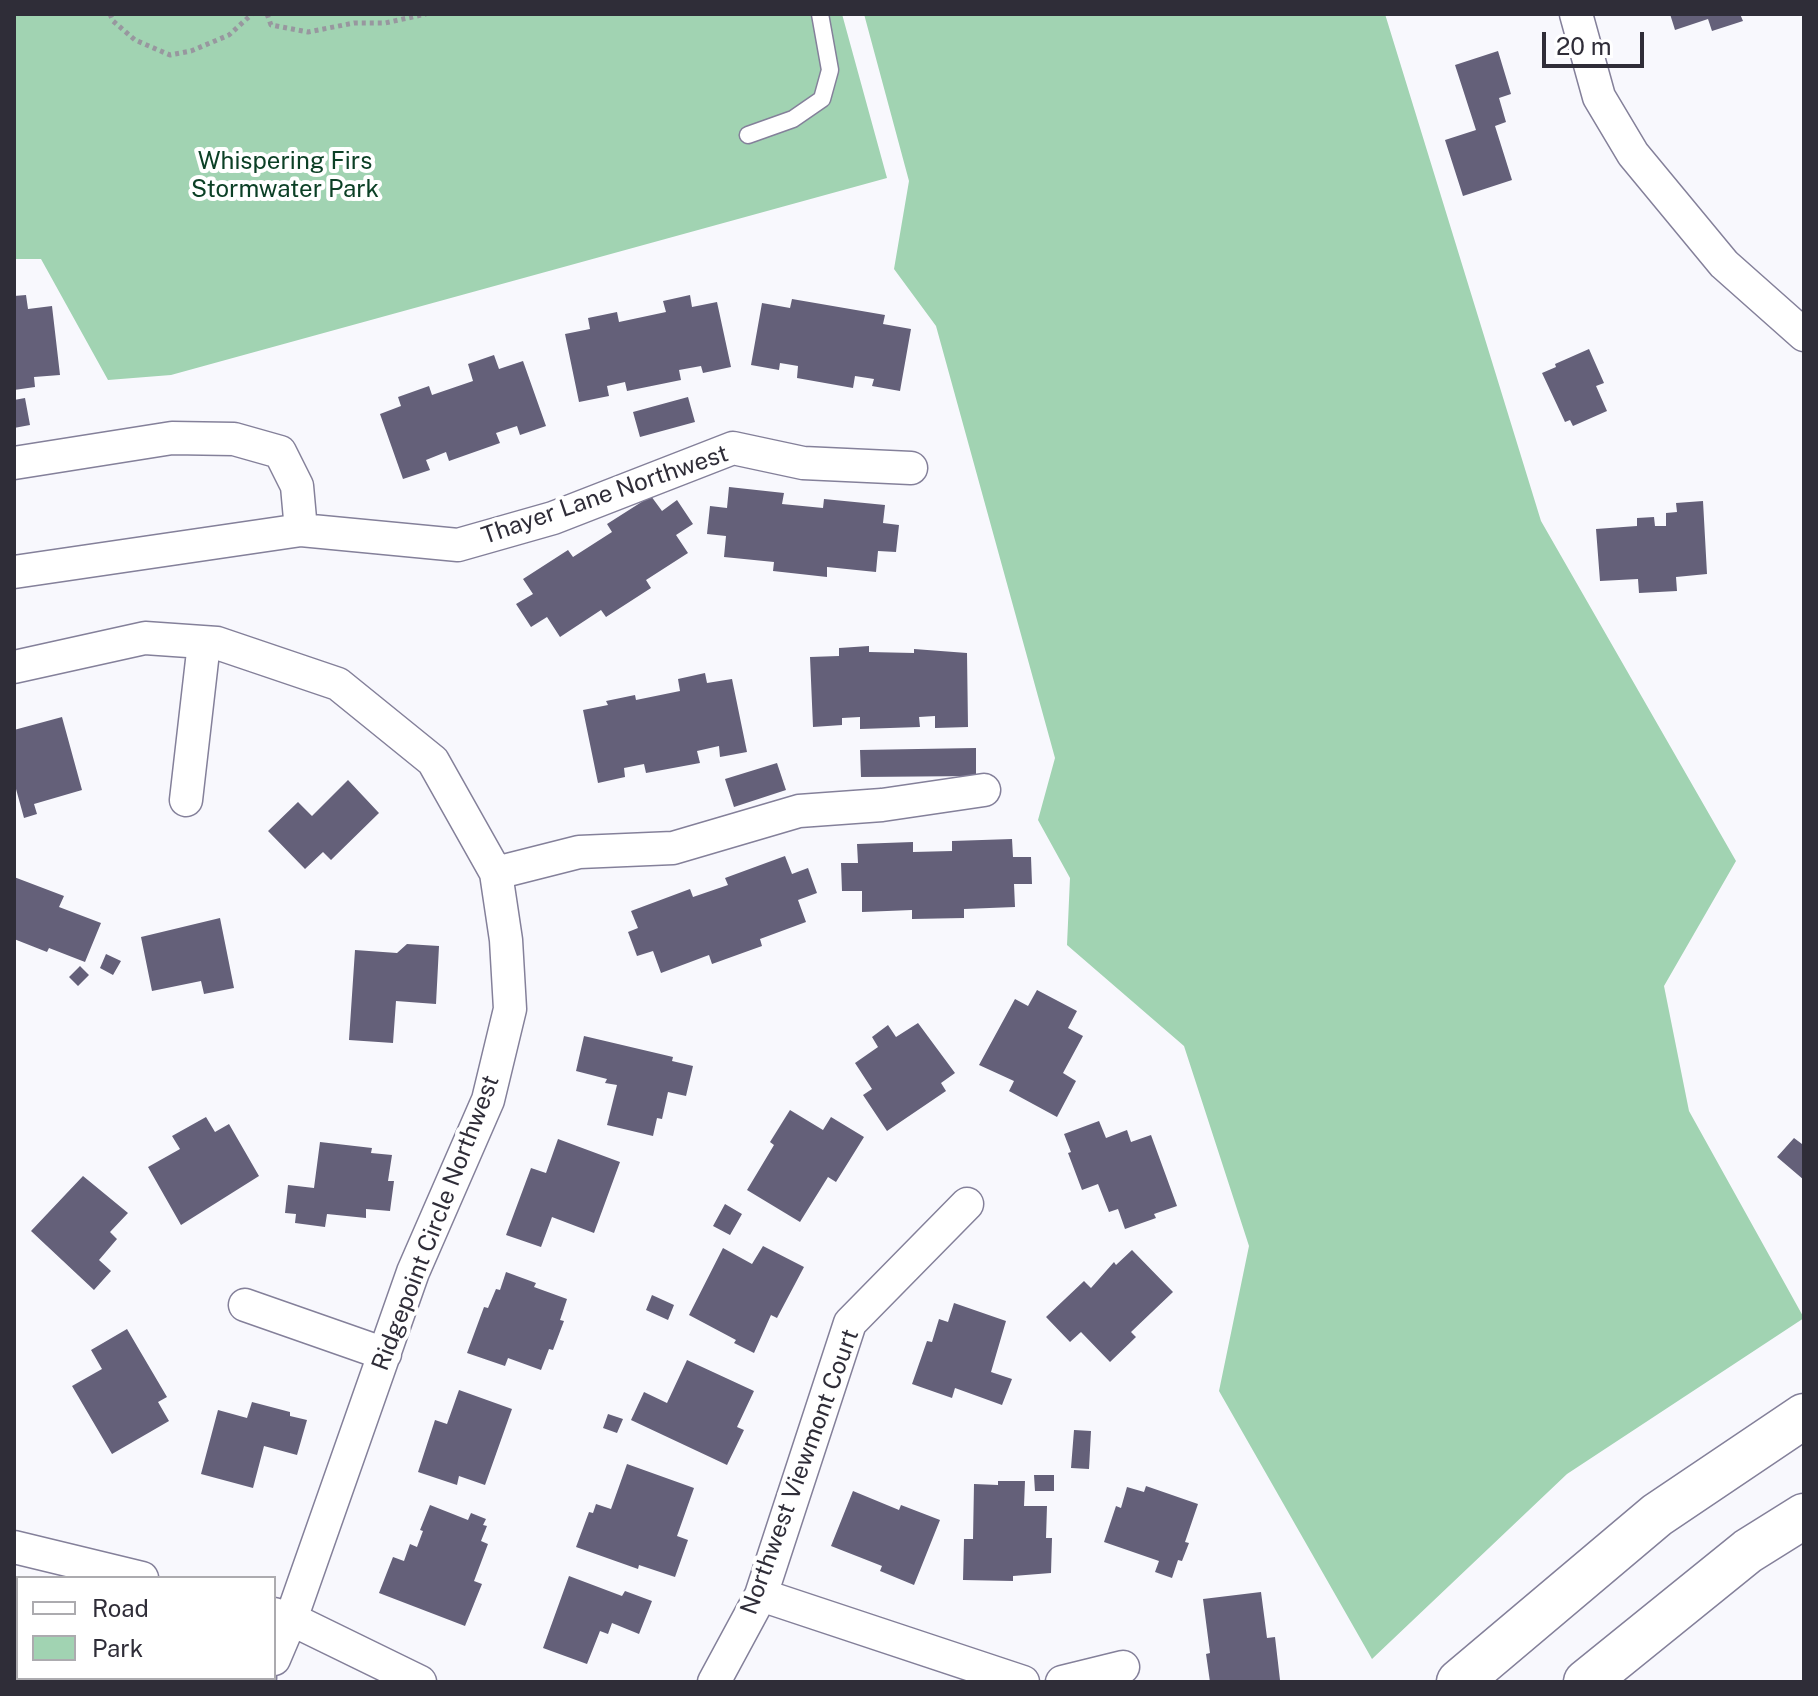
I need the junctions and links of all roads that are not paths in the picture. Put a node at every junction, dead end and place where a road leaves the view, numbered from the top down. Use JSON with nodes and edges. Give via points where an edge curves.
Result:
{"nodes":[{"id":1,"x":820,"y":14,"type":"edge"},
{"id":2,"x":1576,"y":14,"type":"edge"},
{"id":3,"x":748,"y":135,"type":"dead end"},
{"id":4,"x":1804,"y":335,"type":"edge"},
{"id":5,"x":14,"y":463,"type":"edge"},
{"id":6,"x":911,"y":468,"type":"dead end"},
{"id":7,"x":301,"y":530,"type":"junction"},
{"id":8,"x":14,"y":572,"type":"edge"},
{"id":9,"x":204,"y":643,"type":"junction"},
{"id":10,"x":14,"y":667,"type":"edge"},
{"id":11,"x":984,"y":790,"type":"dead end"},
{"id":12,"x":186,"y":800,"type":"dead end"},
{"id":13,"x":496,"y":873,"type":"junction"},
{"id":14,"x":967,"y":1204,"type":"dead end"},
{"id":15,"x":245,"y":1305,"type":"dead end"},
{"id":16,"x":385,"y":1354,"type":"junction"},
{"id":17,"x":1804,"y":1416,"type":"edge"},
{"id":18,"x":1804,"y":1516,"type":"edge"},
{"id":19,"x":14,"y":1547,"type":"edge"},
{"id":20,"x":134,"y":1576,"type":"edge"},
{"id":21,"x":761,"y":1595,"type":"junction"},
{"id":22,"x":283,"y":1616,"type":"edge"},
{"id":23,"x":276,"y":1649,"type":"edge"},
{"id":24,"x":1123,"y":1667,"type":"dead end"},
{"id":25,"x":420,"y":1682,"type":"edge"},
{"id":26,"x":714,"y":1682,"type":"edge"},
{"id":27,"x":1023,"y":1682,"type":"edge"},
{"id":28,"x":1062,"y":1682,"type":"edge"},
{"id":29,"x":1459,"y":1682,"type":"edge"},
{"id":30,"x":1586,"y":1682,"type":"edge"}],
"edges":[{"from":1,"to":3,"type":"lane","via":[[830,70],[822,99],[793,119]]},
{"from":2,"to":4,"type":"street","via":[[1599,97],[1633,154],[1724,264]]},
{"from":5,"to":7,"type":"street","via":[[172,438],[234,439],[280,452],[297,486]]},
{"from":6,"to":7,"type":"street","name":"Thayer Lane Northwest","via":[[803,463],[733,448],[553,518],[458,545]]},
{"from":7,"to":8,"type":"street","name":"Thayer Lane Northwest"},
{"from":9,"to":10,"type":"street","name":"Ridgepoint Circle Northwest","via":[[145,638]]},
{"from":9,"to":12,"type":"street"},
{"from":9,"to":13,"type":"street","name":"Ridgepoint Circle Northwest","via":[[338,684],[433,761]]},
{"from":11,"to":13,"type":"street","via":[[799,811],[673,848],[579,852]]},
{"from":13,"to":16,"type":"street","name":"Ridgepoint Circle Northwest","via":[[510,1009],[488,1100],[413,1272]]},
{"from":14,"to":21,"type":"street","name":"Northwest Viewmont Court","via":[[850,1323]]},
{"from":15,"to":16,"type":"street"},
{"from":16,"to":22,"type":"street","name":"Ridgepoint Circle Northwest"},
{"from":17,"to":29,"type":"main road","via":[[1657,1515]]},
{"from":18,"to":30,"type":"main road","via":[[1748,1551]]},
{"from":19,"to":20,"type":"street"},
{"from":21,"to":26,"type":"street","name":"Northwest Viewmont Court"},
{"from":21,"to":27,"type":"street"},
{"from":22,"to":23,"type":"street","name":"Ridgepoint Circle Northwest"},
{"from":22,"to":25,"type":"street"},
{"from":24,"to":28,"type":"street"}]}
